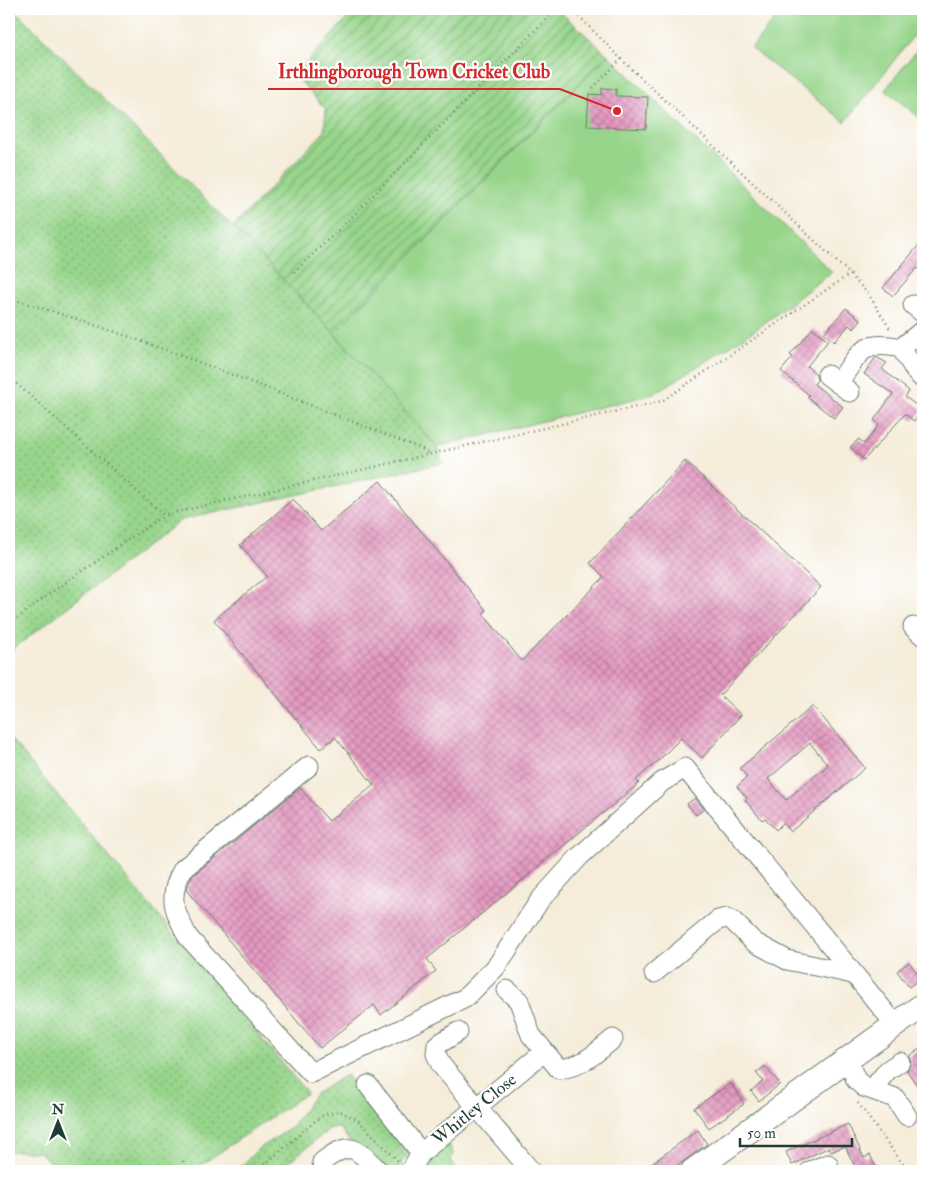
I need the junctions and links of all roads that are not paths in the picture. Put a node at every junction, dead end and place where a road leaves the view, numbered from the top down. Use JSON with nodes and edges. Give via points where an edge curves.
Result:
{"nodes":[{"id":1,"x":923,"y":330,"type":"edge"},
{"id":2,"x":901,"y":348,"type":"junction"},
{"id":3,"x":923,"y":379,"type":"edge"},
{"id":4,"x":838,"y":383,"type":"dead end"},
{"id":5,"x":309,"y":766,"type":"dead end"},
{"id":6,"x":654,"y":973,"type":"dead end"},
{"id":7,"x":853,"y":974,"type":"junction"},
{"id":8,"x":507,"y":990,"type":"dead end"},
{"id":9,"x":923,"y":1004,"type":"edge"},
{"id":10,"x":895,"y":1024,"type":"junction"},
{"id":11,"x":458,"y":1032,"type":"dead end"},
{"id":12,"x":613,"y":1039,"type":"dead end"},
{"id":13,"x":544,"y":1052,"type":"junction"},
{"id":14,"x":847,"y":1058,"type":"junction"},
{"id":15,"x":900,"y":1062,"type":"dead end"},
{"id":16,"x":368,"y":1085,"type":"dead end"},
{"id":17,"x":872,"y":1089,"type":"junction"},
{"id":18,"x":477,"y":1108,"type":"junction"},
{"id":19,"x":907,"y":1116,"type":"dead end"},
{"id":20,"x":421,"y":1153,"type":"junction"},
{"id":21,"x":322,"y":1162,"type":"dead end"},
{"id":22,"x":379,"y":1171,"type":"edge"},
{"id":23,"x":410,"y":1171,"type":"edge"},
{"id":24,"x":531,"y":1171,"type":"edge"},
{"id":25,"x":693,"y":1171,"type":"edge"},
{"id":26,"x":810,"y":1171,"type":"edge"},
{"id":27,"x":830,"y":1171,"type":"edge"}],
"edges":[{"from":1,"to":2,"type":"street"},
{"from":2,"to":3,"type":"street"},
{"from":2,"to":4,"type":"street","via":[[872,345],[863,350]]},
{"from":5,"to":7,"type":"street","via":[[183,869],[173,896],[174,911],[188,937],[311,1073],[465,998],[496,967],[540,900],[579,857],[662,782],[685,768]]},
{"from":6,"to":7,"type":"street","via":[[718,920],[727,918],[754,942],[787,960]]},
{"from":7,"to":10,"type":"street"},
{"from":8,"to":13,"type":"street","via":[[519,1001],[531,1035]]},
{"from":9,"to":10,"type":"main road"},
{"from":10,"to":14,"type":"main road"},
{"from":11,"to":18,"type":"street","via":[[436,1045],[436,1054],[441,1065]]},
{"from":12,"to":13,"type":"street","via":[[575,1067],[559,1069]]},
{"from":13,"to":18,"type":"street","name":"Whitley Close"},
{"from":14,"to":17,"type":"street","via":[[856,1080]]},
{"from":14,"to":25,"type":"main road"},
{"from":15,"to":17,"type":"street","via":[[888,1070]]},
{"from":16,"to":20,"type":"street"},
{"from":17,"to":19,"type":"street","via":[[895,1098]]},
{"from":18,"to":20,"type":"street","name":"Whitley Close"},
{"from":18,"to":24,"type":"street"},
{"from":20,"to":23,"type":"street","name":"Whitley Close"},
{"from":21,"to":22,"type":"street","via":[[339,1149],[350,1149],[365,1156]]},
{"from":26,"to":27,"type":"street","via":[[828,1164]]}]}
